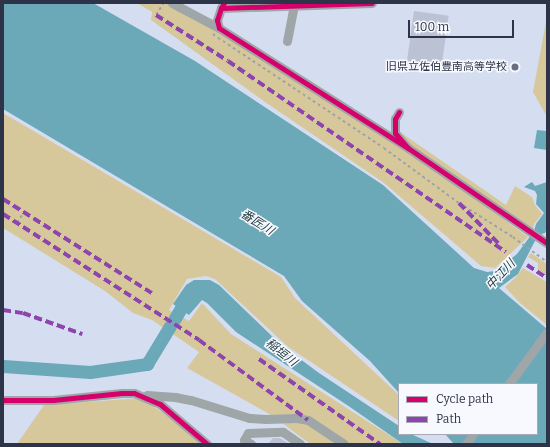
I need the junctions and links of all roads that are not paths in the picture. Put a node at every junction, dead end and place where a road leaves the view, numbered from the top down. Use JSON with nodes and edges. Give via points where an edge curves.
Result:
{"nodes":[{"id":1,"x":172,"y":3,"type":"edge"},
{"id":2,"x":185,"y":3,"type":"edge"},
{"id":3,"x":372,"y":3,"type":"edge"},
{"id":4,"x":294,"y":5,"type":"junction"},
{"id":5,"x":222,"y":6,"type":"edge"},
{"id":6,"x":218,"y":24,"type":"junction"},
{"id":7,"x":287,"y":41,"type":"dead end"},
{"id":8,"x":399,"y":112,"type":"dead end"},
{"id":9,"x":408,"y":148,"type":"junction"},
{"id":10,"x":547,"y":243,"type":"edge"},
{"id":11,"x":547,"y":332,"type":"edge"},
{"id":12,"x":510,"y":383,"type":"edge"},
{"id":13,"x":140,"y":395,"type":"junction"},
{"id":14,"x":3,"y":400,"type":"edge"},
{"id":15,"x":472,"y":435,"type":"edge"},
{"id":16,"x":207,"y":444,"type":"edge"},
{"id":17,"x":251,"y":444,"type":"edge"},
{"id":18,"x":300,"y":444,"type":"edge"},
{"id":19,"x":344,"y":444,"type":"edge"},
{"id":20,"x":466,"y":444,"type":"edge"}],
"edges":[{"from":1,"to":6,"type":"street"},
{"from":2,"to":6,"type":"street"},
{"from":3,"to":4,"type":"street"},
{"from":4,"to":5,"type":"street"},
{"from":4,"to":7,"type":"street"},
{"from":5,"to":6,"type":"street"},
{"from":6,"to":9,"type":"street"},
{"from":8,"to":9,"type":"street","via":[[395,119],[395,133]]},
{"from":9,"to":10,"type":"street"},
{"from":11,"to":12,"type":"street"},
{"from":13,"to":14,"type":"street","via":[[122,393],[53,400]]},
{"from":13,"to":16,"type":"street","via":[[170,411]]},
{"from":13,"to":19,"type":"street","via":[[191,400],[249,418],[308,420]]},
{"from":15,"to":20,"type":"street"},
{"from":17,"to":18,"type":"street","via":[[244,440],[248,433],[283,432]]}]}
